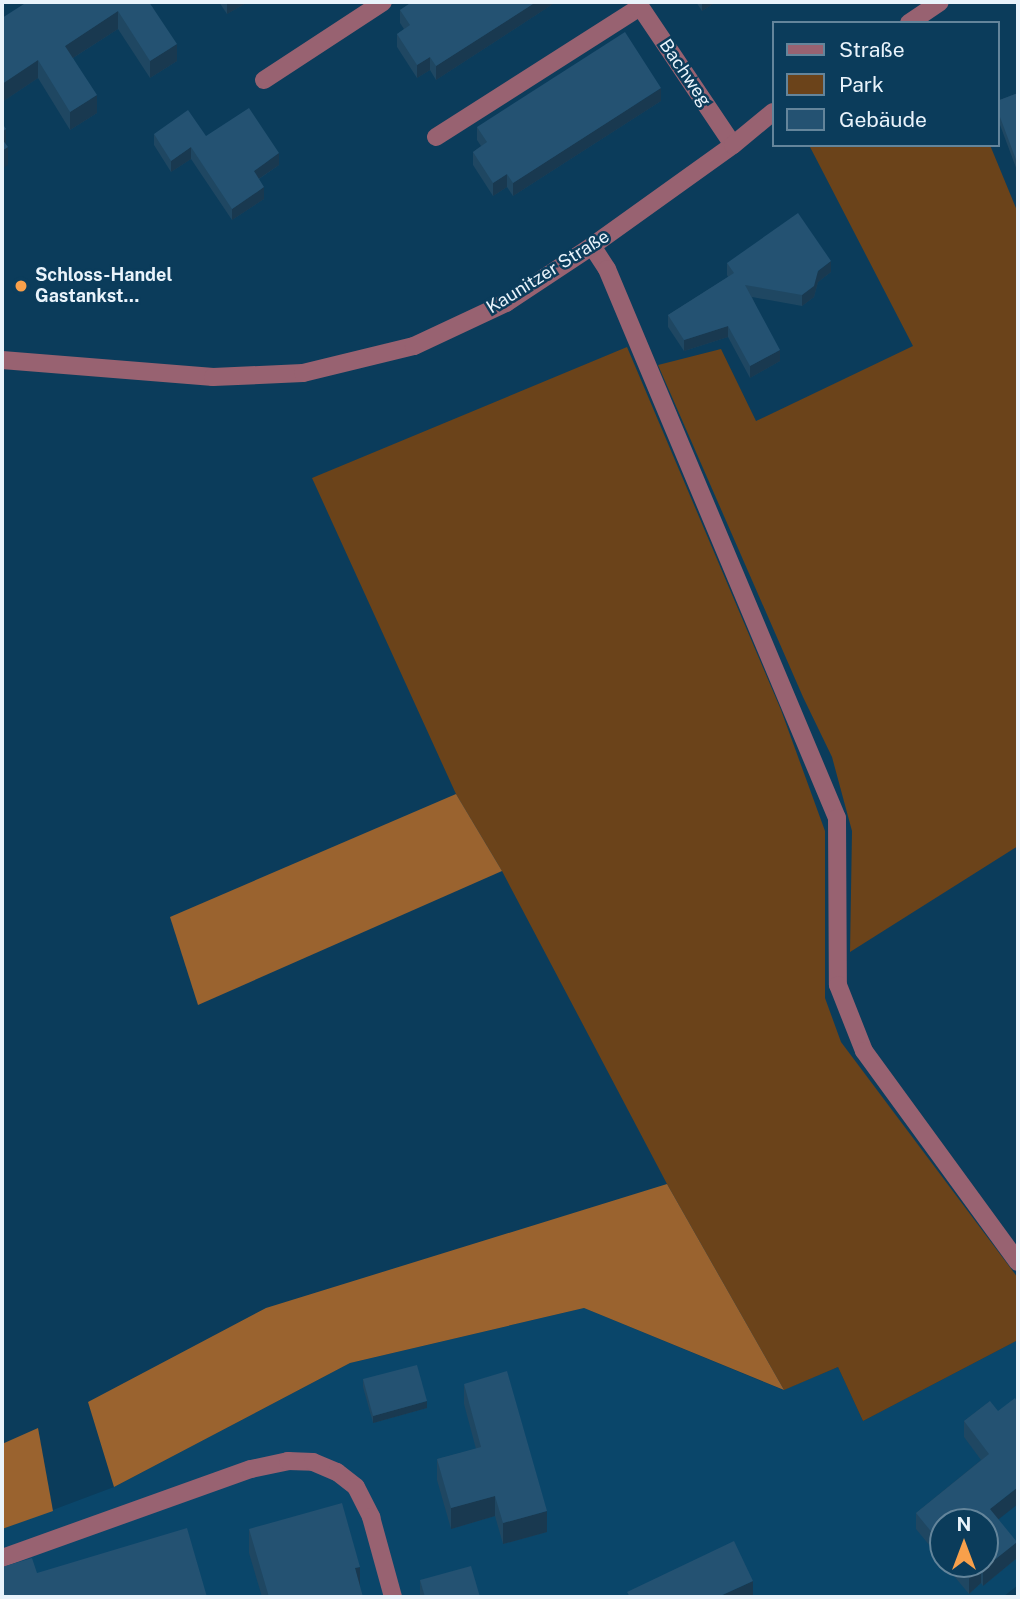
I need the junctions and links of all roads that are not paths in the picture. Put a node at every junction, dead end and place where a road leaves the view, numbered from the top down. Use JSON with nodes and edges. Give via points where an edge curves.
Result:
{"nodes":[{"id":1,"x":383,"y":2,"type":"edge"},
{"id":2,"x":940,"y":2,"type":"edge"},
{"id":3,"x":638,"y":4,"type":"edge"},
{"id":4,"x":912,"y":21,"type":"edge"},
{"id":5,"x":264,"y":80,"type":"dead end"},
{"id":6,"x":772,"y":113,"type":"edge"},
{"id":7,"x":436,"y":136,"type":"dead end"},
{"id":8,"x":733,"y":145,"type":"junction"},
{"id":9,"x":592,"y":246,"type":"junction"},
{"id":10,"x":2,"y":360,"type":"edge"},
{"id":11,"x":1018,"y":1262,"type":"edge"},
{"id":12,"x":2,"y":1559,"type":"edge"},
{"id":13,"x":393,"y":1597,"type":"edge"}],
"edges":[{"from":1,"to":5,"type":"street"},
{"from":2,"to":4,"type":"street"},
{"from":3,"to":7,"type":"street"},
{"from":3,"to":8,"type":"street","name":"Bachweg"},
{"from":6,"to":8,"type":"street","name":"Kaunitzer Straße"},
{"from":8,"to":9,"type":"street","name":"Kaunitzer Straße"},
{"from":9,"to":10,"type":"street","name":"Kaunitzer Straße","via":[[506,303],[414,346],[303,373],[213,377]]},
{"from":9,"to":11,"type":"street","via":[[607,269],[837,818],[838,985],[864,1051]]},
{"from":12,"to":13,"type":"street","via":[[251,1469],[288,1461],[313,1462],[356,1486],[371,1517]]}]}
